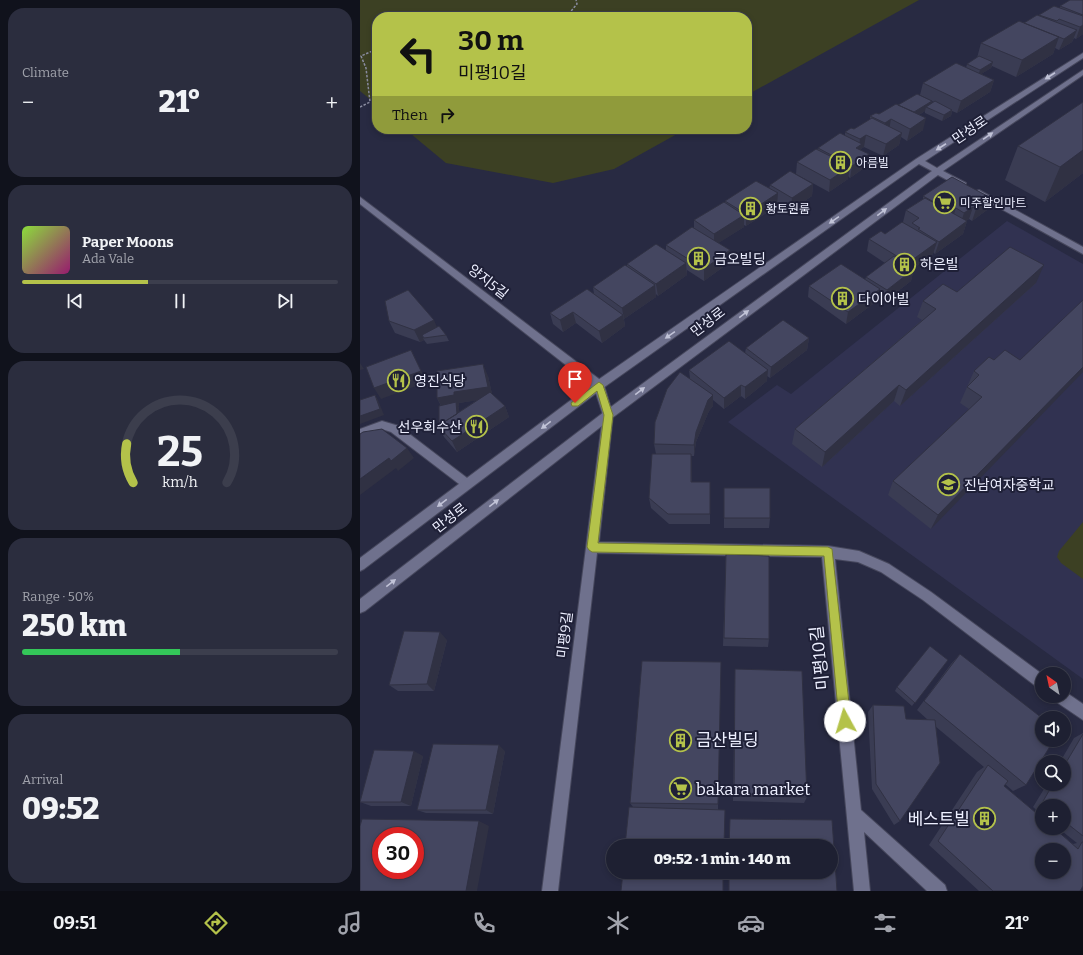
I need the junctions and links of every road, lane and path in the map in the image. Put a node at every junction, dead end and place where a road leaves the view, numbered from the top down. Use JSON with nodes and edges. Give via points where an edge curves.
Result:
{"nodes":[{"id":1,"x":576,"y":0,"type":"edge"},
{"id":2,"x":570,"y":12,"type":"edge"},
{"id":3,"x":372,"y":51,"type":"edge"},
{"id":4,"x":1083,"y":55,"type":"edge"},
{"id":5,"x":1083,"y":72,"type":"edge"},
{"id":6,"x":360,"y":107,"type":"edge"},
{"id":7,"x":920,"y":161,"type":"junction"},
{"id":8,"x":938,"y":171,"type":"junction"},
{"id":9,"x":360,"y":200,"type":"edge"},
{"id":10,"x":1083,"y":251,"type":"edge"},
{"id":11,"x":599,"y":385,"type":"junction"},
{"id":12,"x":608,"y":415,"type":"junction"},
{"id":13,"x":360,"y":433,"type":"edge"},
{"id":14,"x":467,"y":484,"type":"junction"},
{"id":15,"x":592,"y":547,"type":"junction"},
{"id":16,"x":828,"y":552,"type":"junction"},
{"id":17,"x":360,"y":565,"type":"edge"},
{"id":18,"x":360,"y":607,"type":"edge"},
{"id":19,"x":1035,"y":677,"type":"edge"},
{"id":20,"x":1069,"y":703,"type":"edge"},
{"id":21,"x":1083,"y":713,"type":"edge"},
{"id":22,"x":854,"y":813,"type":"junction"},
{"id":23,"x":550,"y":891,"type":"edge"},
{"id":24,"x":862,"y":891,"type":"edge"},
{"id":25,"x":939,"y":891,"type":"edge"}],
"edges":[{"from":1,"to":2,"type":"path","via":[[577,4]]},
{"from":3,"to":6,"type":"path","via":[[361,56],[366,68],[370,102]]},
{"from":4,"to":7,"type":"street","name":"만성로","one_way":true},
{"from":8,"to":5,"type":"street","name":"만성로","one_way":true},
{"from":7,"to":8,"type":"street"},
{"from":7,"to":11,"type":"street","name":"만성로","one_way":true},
{"from":8,"to":10,"type":"street"},
{"from":12,"to":8,"type":"street","name":"만성로","one_way":true},
{"from":9,"to":11,"type":"street","name":"양지5길"},
{"from":11,"to":12,"type":"street","name":"미평9길"},
{"from":11,"to":14,"type":"street","name":"만성로","one_way":true},
{"from":12,"to":15,"type":"street","name":"미평9길"},
{"from":18,"to":12,"type":"street","name":"만성로","one_way":true},
{"from":13,"to":14,"type":"street","via":[[382,425],[395,429]]},
{"from":14,"to":17,"type":"street","name":"만성로","one_way":true},
{"from":15,"to":16,"type":"street"},
{"from":15,"to":23,"type":"street","name":"미평9길"},
{"from":16,"to":19,"type":"street","via":[[860,557],[885,568]]},
{"from":16,"to":22,"type":"street","name":"미평10길"},
{"from":20,"to":21,"type":"street"},
{"from":22,"to":24,"type":"street","name":"미평10길"},
{"from":22,"to":25,"type":"street"}]}
